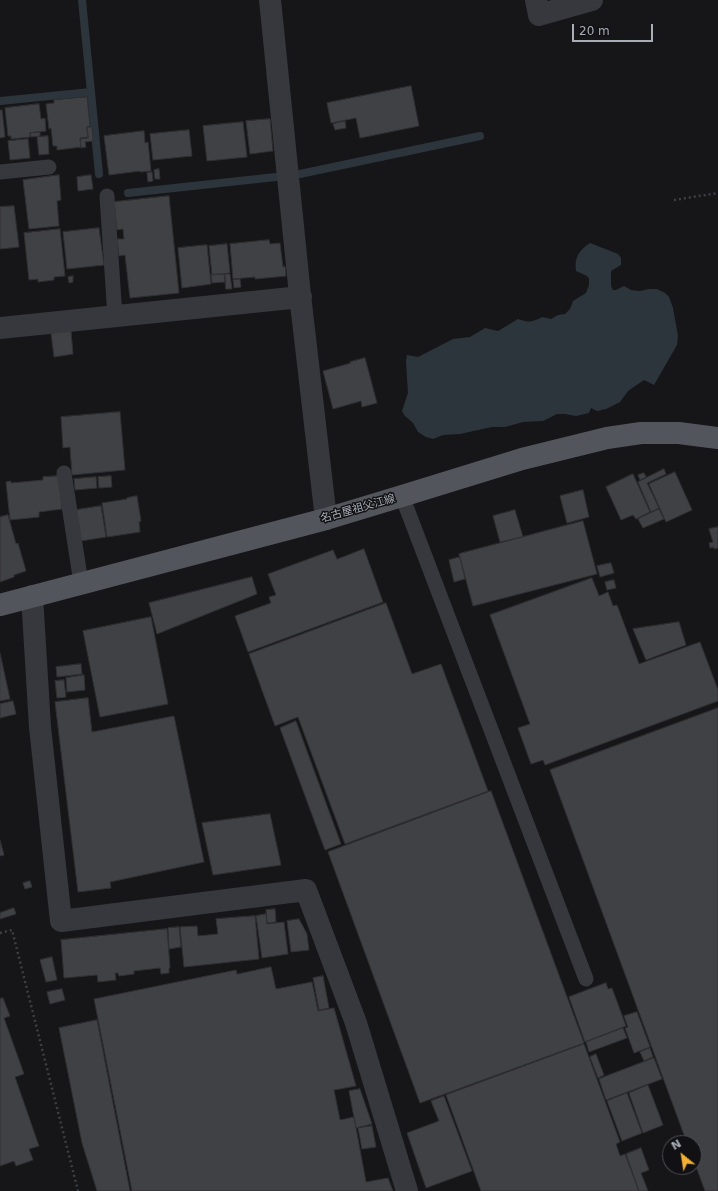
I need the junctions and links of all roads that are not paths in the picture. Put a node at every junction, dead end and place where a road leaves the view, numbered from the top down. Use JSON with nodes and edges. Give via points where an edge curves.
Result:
{"nodes":[{"id":1,"x":270,"y":0,"type":"edge"},
{"id":2,"x":536,"y":0,"type":"edge"},
{"id":3,"x":592,"y":0,"type":"edge"},
{"id":4,"x":49,"y":167,"type":"dead end"},
{"id":5,"x":0,"y":172,"type":"edge"},
{"id":6,"x":107,"y":196,"type":"dead end"},
{"id":7,"x":301,"y":297,"type":"junction"},
{"id":8,"x":116,"y":317,"type":"junction"},
{"id":9,"x":0,"y":328,"type":"edge"},
{"id":10,"x":718,"y":438,"type":"edge"},
{"id":11,"x":64,"y":473,"type":"dead end"},
{"id":12,"x":402,"y":496,"type":"junction"},
{"id":13,"x":326,"y":519,"type":"junction"},
{"id":14,"x":81,"y":583,"type":"junction"},
{"id":15,"x":32,"y":596,"type":"junction"},
{"id":16,"x":0,"y":605,"type":"edge"},
{"id":17,"x":586,"y":979,"type":"dead end"},
{"id":18,"x":407,"y":1191,"type":"edge"}],
"edges":[{"from":1,"to":7,"type":"street"},
{"from":2,"to":3,"type":"street","via":[[539,15]]},
{"from":4,"to":5,"type":"lane"},
{"from":6,"to":8,"type":"lane"},
{"from":7,"to":8,"type":"street"},
{"from":7,"to":13,"type":"street"},
{"from":8,"to":9,"type":"street"},
{"from":10,"to":12,"type":"main road","name":"名古屋祖父江線","via":[[679,433],[641,433],[607,438],[522,458]]},
{"from":11,"to":14,"type":"lane"},
{"from":12,"to":13,"type":"main road","name":"名古屋祖父江線"},
{"from":12,"to":17,"type":"lane"},
{"from":13,"to":14,"type":"main road","name":"名古屋祖父江線"},
{"from":14,"to":15,"type":"main road","name":"名古屋祖父江線"},
{"from":15,"to":16,"type":"main road","name":"名古屋祖父江線"},
{"from":15,"to":18,"type":"street","via":[[40,727],[61,921],[306,890],[356,1023]]}]}
